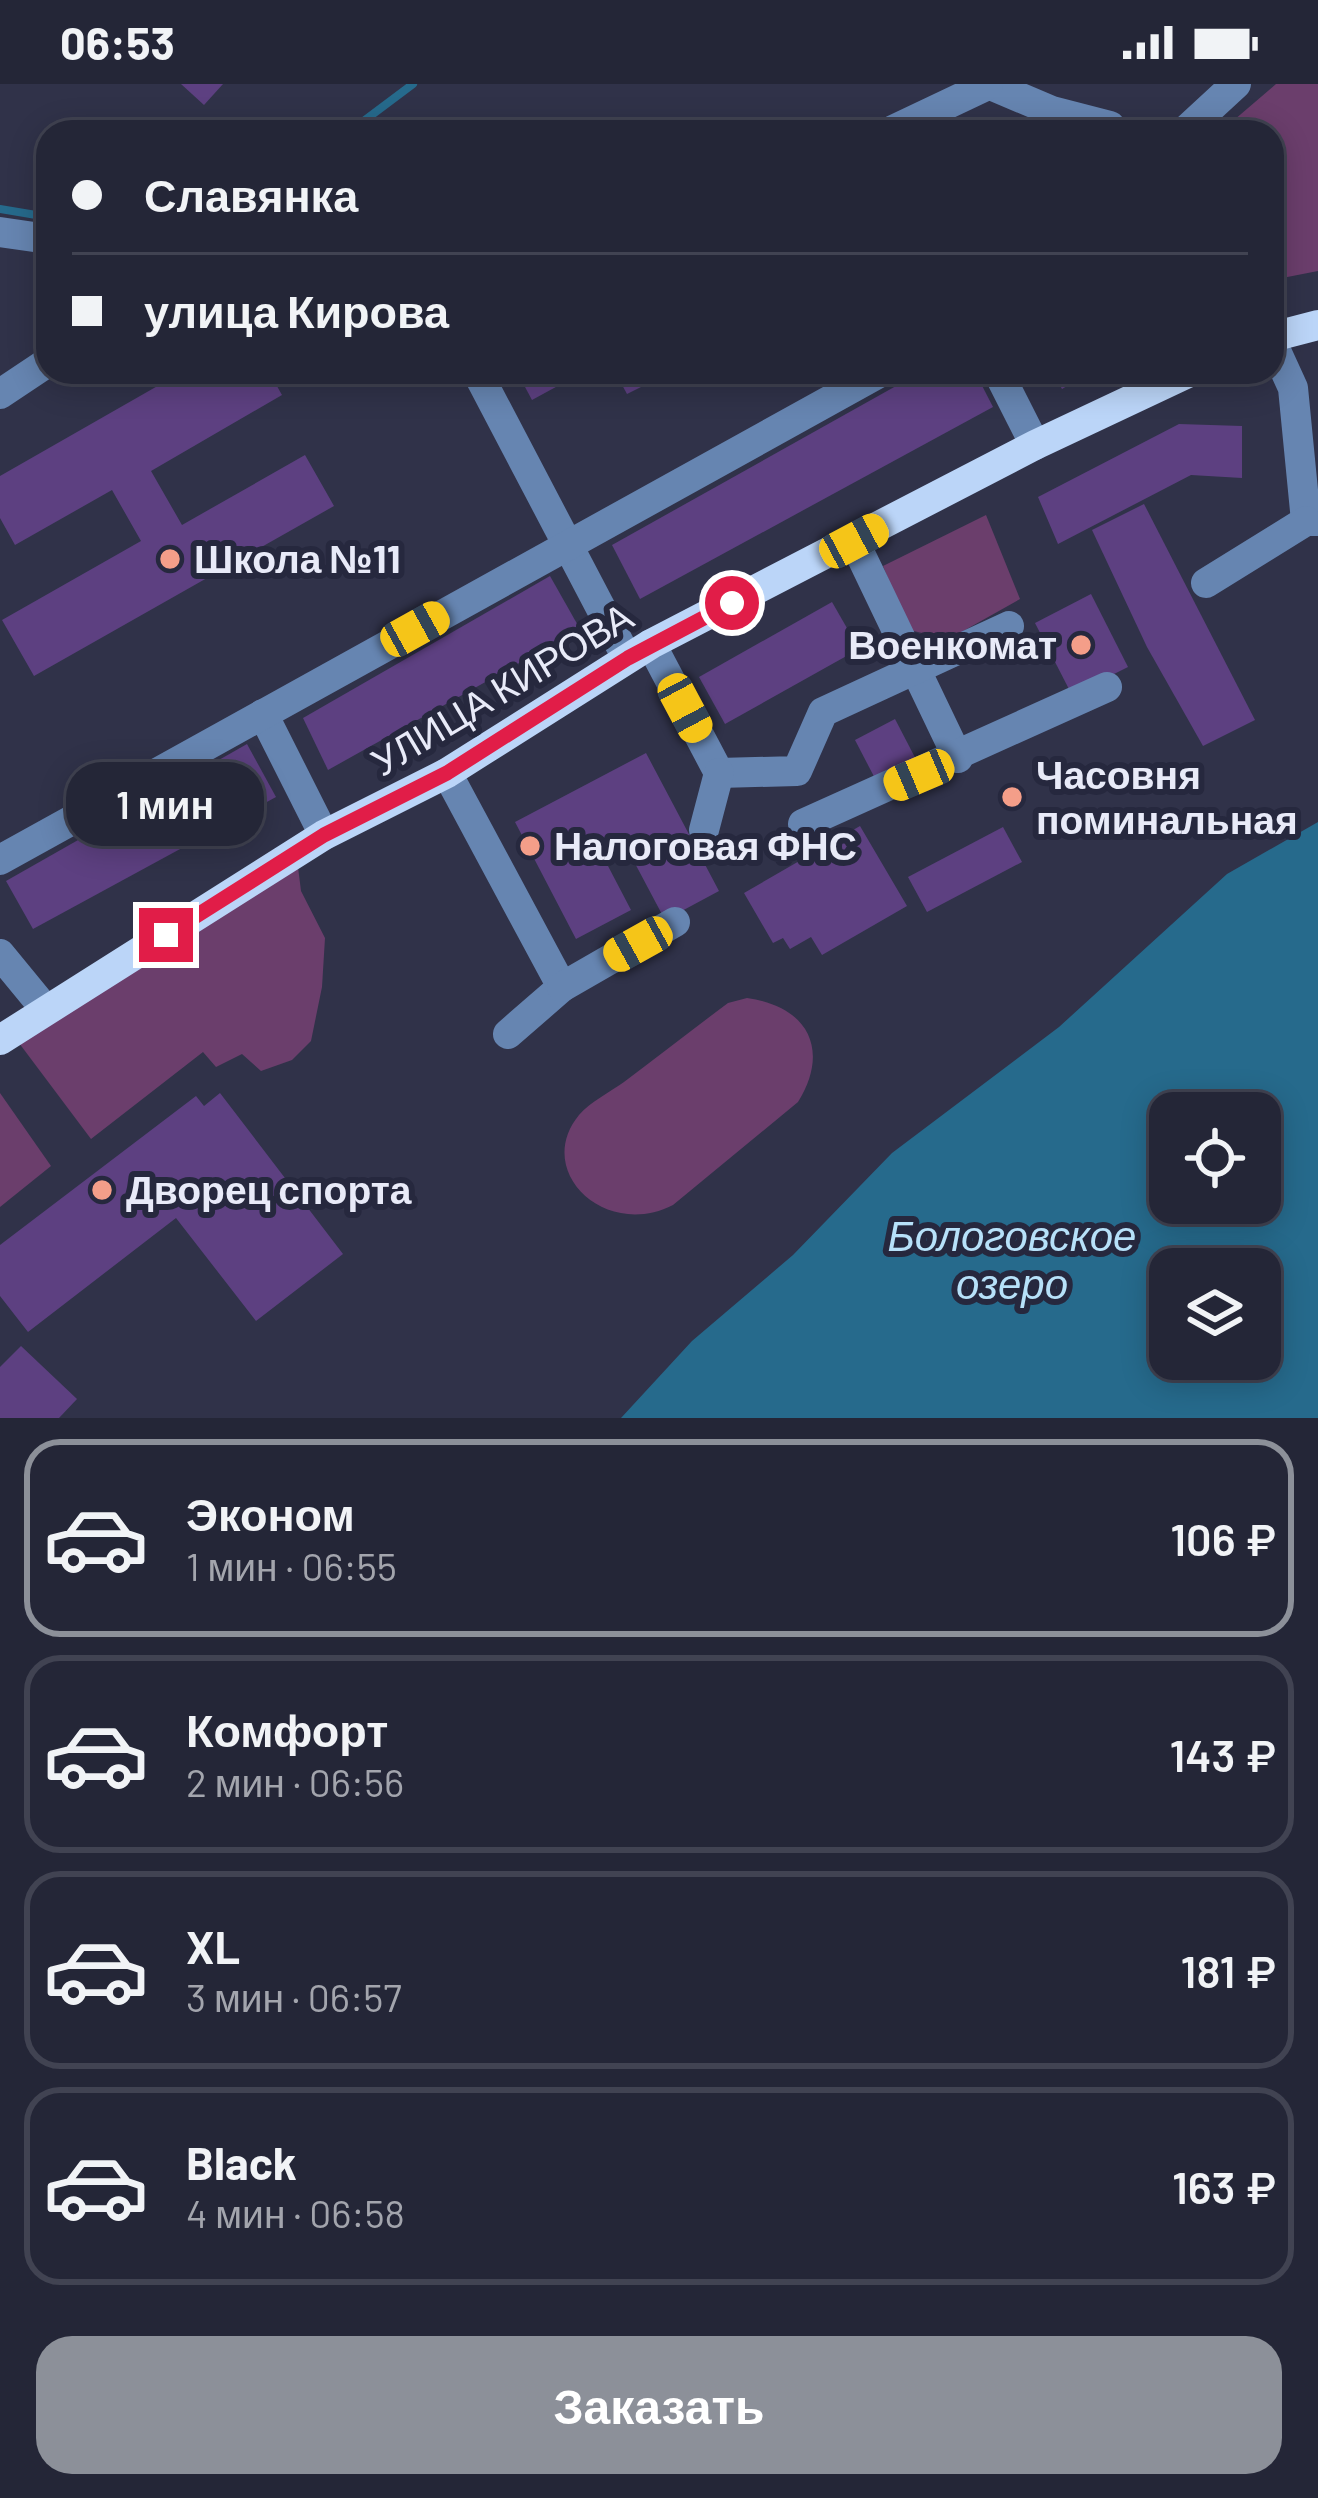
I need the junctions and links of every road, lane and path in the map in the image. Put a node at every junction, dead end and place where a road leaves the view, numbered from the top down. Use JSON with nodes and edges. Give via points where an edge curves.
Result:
{"nodes":[{"id":1,"x":988,"y":84,"type":"edge"},
{"id":2,"x":1236,"y":84,"type":"edge"},
{"id":3,"x":914,"y":120,"type":"edge"},
{"id":4,"x":1044,"y":120,"type":"edge"},
{"id":5,"x":1197,"y":120,"type":"edge"},
{"id":6,"x":0,"y":232,"type":"edge"},
{"id":7,"x":36,"y":237,"type":"edge"},
{"id":8,"x":1318,"y":325,"type":"edge"},
{"id":9,"x":1284,"y":336,"type":"edge"},
{"id":10,"x":1284,"y":366,"type":"edge"},
{"id":11,"x":36,"y":370,"type":"edge"},
{"id":12,"x":483,"y":384,"type":"edge"},
{"id":13,"x":859,"y":384,"type":"edge"},
{"id":14,"x":1004,"y":384,"type":"edge"},
{"id":15,"x":1165,"y":384,"type":"edge"},
{"id":16,"x":0,"y":394,"type":"edge"},
{"id":17,"x":1035,"y":445,"type":"junction"},
{"id":18,"x":1312,"y":521,"type":"edge"},
{"id":19,"x":854,"y":541,"type":"junction"},
{"id":20,"x":567,"y":544,"type":"junction"},
{"id":21,"x":1206,"y":583,"type":"dead end"},
{"id":22,"x":1009,"y":626,"type":"dead end"},
{"id":23,"x":639,"y":651,"type":"junction"},
{"id":24,"x":915,"y":668,"type":"junction"},
{"id":25,"x":1107,"y":687,"type":"dead end"},
{"id":26,"x":263,"y":714,"type":"junction"},
{"id":27,"x":958,"y":758,"type":"junction"},
{"id":28,"x":719,"y":772,"type":"junction"},
{"id":29,"x":447,"y":773,"type":"junction"},
{"id":30,"x":803,"y":824,"type":"dead end"},
{"id":31,"x":704,"y":830,"type":"dead end"},
{"id":32,"x":324,"y":835,"type":"junction"},
{"id":33,"x":0,"y":860,"type":"edge"},
{"id":34,"x":675,"y":922,"type":"dead end"},
{"id":35,"x":0,"y":954,"type":"edge"},
{"id":36,"x":562,"y":987,"type":"junction"},
{"id":37,"x":46,"y":1010,"type":"junction"},
{"id":38,"x":508,"y":1034,"type":"dead end"},
{"id":39,"x":0,"y":1040,"type":"edge"}],
"edges":[{"from":1,"to":3,"type":"street"},
{"from":1,"to":4,"type":"street"},
{"from":2,"to":5,"type":"street"},
{"from":6,"to":7,"type":"street"},
{"from":8,"to":9,"type":"main road"},
{"from":10,"to":18,"type":"street"},
{"from":11,"to":16,"type":"street"},
{"from":12,"to":20,"type":"street"},
{"from":13,"to":20,"type":"street"},
{"from":14,"to":17,"type":"street"},
{"from":15,"to":17,"type":"main road","name":"УЛИЦА КИРОВА"},
{"from":17,"to":19,"type":"main road","name":"УЛИЦА КИРОВА"},
{"from":18,"to":21,"type":"street"},
{"from":19,"to":23,"type":"main road","name":"УЛИЦА КИРОВА"},
{"from":19,"to":24,"type":"street"},
{"from":20,"to":23,"type":"street"},
{"from":20,"to":26,"type":"street"},
{"from":22,"to":24,"type":"street"},
{"from":23,"to":28,"type":"street"},
{"from":23,"to":29,"type":"main road","name":"УЛИЦА КИРОВА"},
{"from":24,"to":27,"type":"street"},
{"from":24,"to":28,"type":"street","via":[[823,712],[797,771]]},
{"from":25,"to":27,"type":"street"},
{"from":26,"to":32,"type":"street"},
{"from":26,"to":33,"type":"street"},
{"from":27,"to":30,"type":"street"},
{"from":28,"to":31,"type":"street"},
{"from":29,"to":32,"type":"main road","name":"УЛИЦА КИРОВА"},
{"from":29,"to":36,"type":"street"},
{"from":32,"to":37,"type":"main road","name":"УЛИЦА КИРОВА"},
{"from":34,"to":36,"type":"street"},
{"from":35,"to":37,"type":"street"},
{"from":36,"to":38,"type":"street"},
{"from":37,"to":39,"type":"main road","name":"УЛИЦА КИРОВА"}]}
